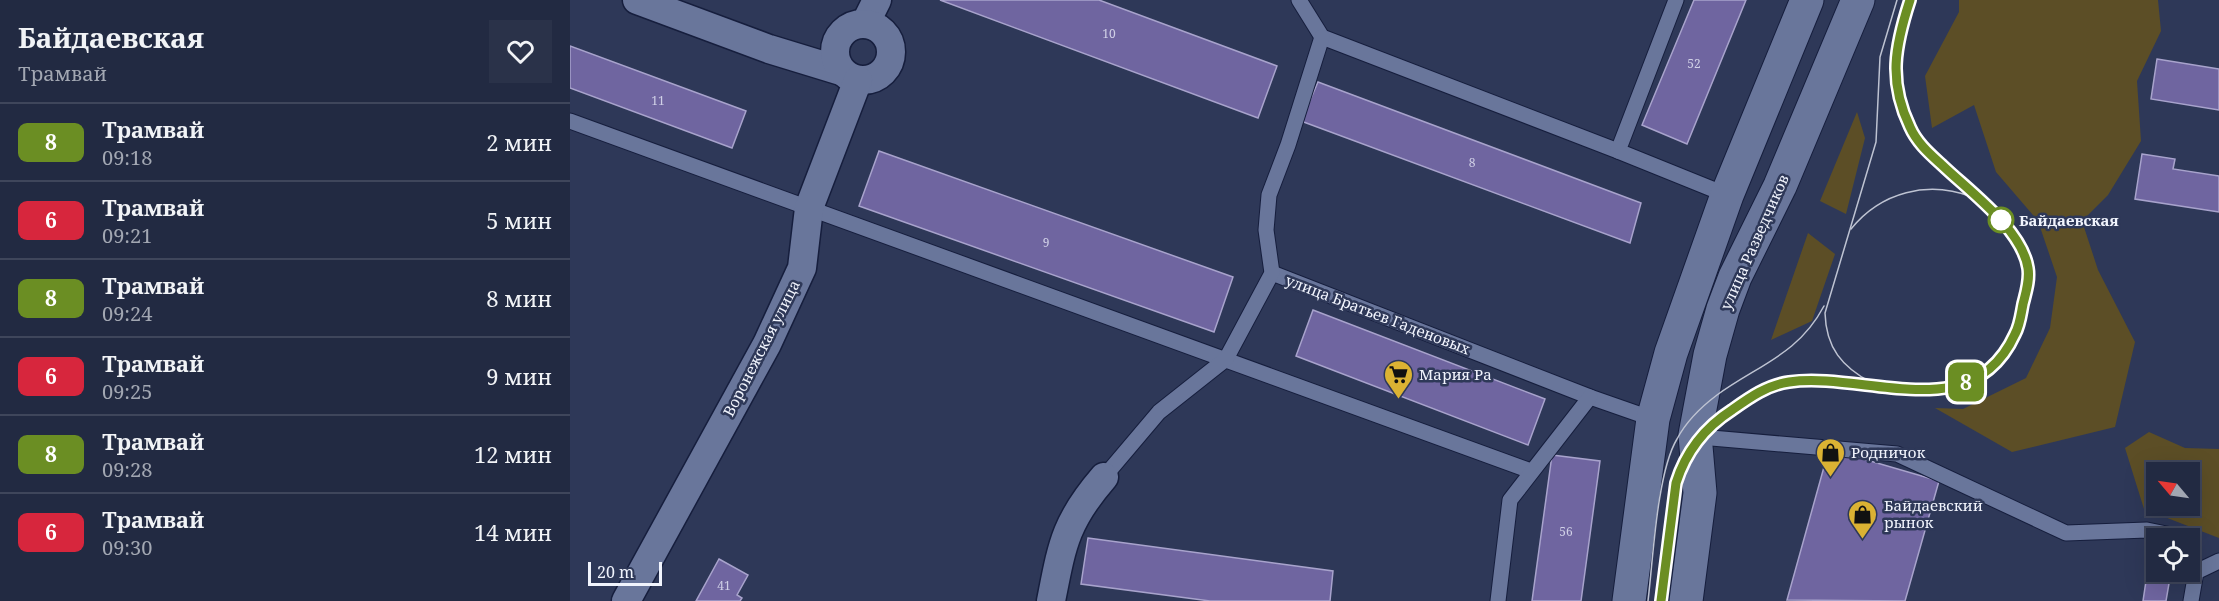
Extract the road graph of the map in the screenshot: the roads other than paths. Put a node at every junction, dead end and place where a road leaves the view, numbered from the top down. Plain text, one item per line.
1 (637, 0) edge
2 (1299, 0) edge
3 (1676, 0) edge
4 (1807, 0) edge
5 (1858, 0) edge
6 (871, 12) edge
7 (1322, 37) junction
8 (850, 75) junction
9 (570, 121) edge
10 (1618, 151) junction
11 (1727, 195) junction
12 (809, 208) junction
13 (1272, 273) junction
14 (1226, 359) junction
15 (1590, 397) junction
16 (1653, 419) junction
17 (1695, 435) junction
18 (1531, 471) junction
19 (1104, 477) joint
20 (2146, 530) edge
21 (2219, 561) edge
22 (2200, 571) edge
23 (2194, 582) edge
24 (626, 601) edge
25 (1051, 601) edge
26 (1498, 601) edge
27 (1629, 601) edge
28 (1686, 601) edge
29 (2191, 601) edge

1 - 8 street
2 - 7 lane
3 - 10 lane
4 - 11 main road
5 - 17 main road, улица Разведчиков
6 - 8 street, Воронежская улица
6 - 8 street, Воронежская улица
7 - 10 lane
7 - 13 lane
8 - 12 street, Воронежская улица
9 - 12 lane
10 - 11 lane
11 - 16 main road
12 - 14 lane
12 - 24 street, Воронежская улица
13 - 14 lane
13 - 15 lane, улица Братьев Гаденовых
14 - 18 lane
14 - 19 lane
15 - 16 lane, улица Братьев Гаденовых
15 - 18 lane
16 - 27 main road
17 - 20 lane
17 - 28 main road, улица Разведчиков
18 - 26 lane
19 - 25 street
21 - 22 lane
23 - 29 lane

